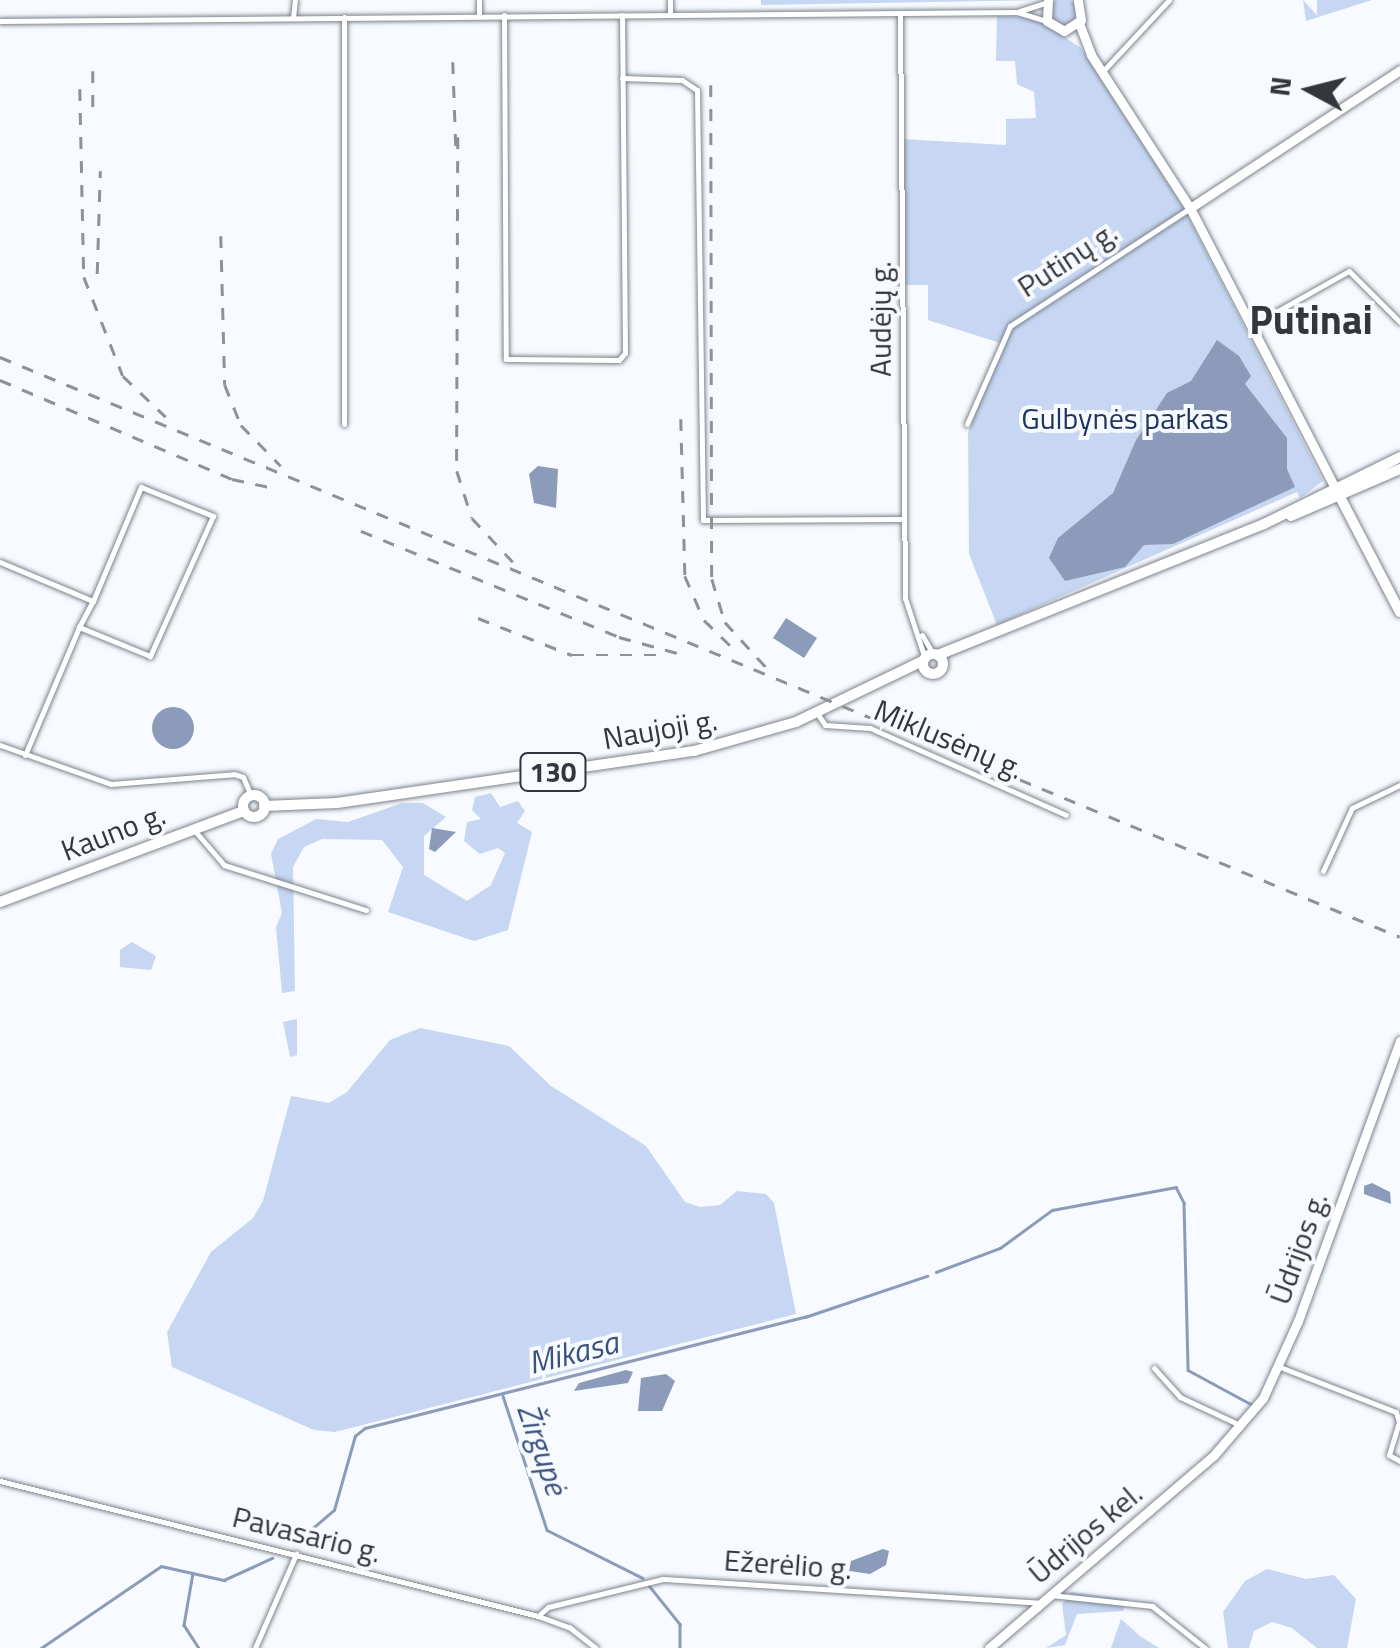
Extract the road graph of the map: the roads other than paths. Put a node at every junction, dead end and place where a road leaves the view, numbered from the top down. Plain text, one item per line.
1 (295, 0) edge
2 (479, 0) edge
3 (670, 0) edge
4 (1169, 0) edge
5 (1048, 1) edge
6 (1080, 2) edge
7 (900, 12) junction
8 (1017, 12) junction
9 (670, 14) junction
10 (622, 15) junction
11 (479, 16) junction
12 (504, 16) junction
13 (344, 17) junction
14 (293, 18) junction
15 (1080, 20) junction
16 (0, 21) edge
17 (1047, 22) junction
18 (1061, 31) junction
19 (1091, 55) junction
20 (1400, 70) edge
21 (1102, 72) junction
22 (622, 78) junction
23 (1190, 208) junction
24 (1400, 322) edge
25 (1251, 326) junction
26 (344, 424) dead end
27 (967, 424) dead end
28 (1400, 456) edge
29 (1400, 469) edge
30 (1338, 494) junction
31 (904, 519) junction
32 (0, 562) edge
33 (93, 600) junction
34 (1400, 612) edge
35 (79, 627) junction
36 (932, 661) junction
37 (817, 713) junction
38 (0, 745) edge
39 (25, 755) junction
40 (1400, 785) edge
41 (250, 796) junction
42 (264, 806) junction
43 (244, 810) junction
44 (1066, 815) dead end
45 (194, 828) junction
46 (1322, 871) dead end
47 (0, 902) edge
48 (366, 910) dead end
49 (1400, 1041) edge
50 (1154, 1368) dead end
51 (1280, 1368) junction
52 (1242, 1426) junction
53 (1214, 1455) joint
54 (1400, 1460) edge
55 (0, 1482) edge
56 (296, 1554) junction
57 (1051, 1595) junction
58 (1040, 1604) junction
59 (538, 1616) junction
60 (255, 1648) edge
61 (596, 1648) edge
62 (989, 1648) edge
63 (1205, 1648) edge

1 - 14 street
2 - 11 street
3 - 9 street
4 - 21 street
5 - 8 street
5 - 17 main road
6 - 15 main road
7 - 8 street
7 - 9 street
7 - 31 street, Audėjų g.
8 - 17 street
9 - 10 street
10 - 12 street
10 - 22 street
11 - 12 street
11 - 13 street
12 - 22 street
13 - 14 street
13 - 26 street
14 - 16 street
15 - 18 main road
15 - 19 main road
17 - 18 main road
18 - 19 main road
19 - 21 main road
20 - 23 main road
21 - 23 main road
22 - 31 street
23 - 25 main road
23 - 27 street, Putinų g.
24 - 25 street
25 - 30 main road
28 - 30 main road, Naujoji g.
29 - 30 main road, Naujoji g.
30 - 34 main road
30 - 36 main road, Naujoji g. / 130
31 - 36 street, Audėjų g.
32 - 33 street
33 - 35 street
33 - 35 street
35 - 39 street
36 - 37 main road, Naujoji g. / 130
37 - 42 main road, Naujoji g. / 130
37 - 44 street, Miklusėnų g.
38 - 39 street
39 - 41 street
40 - 46 street
41 - 42 main road
41 - 43 main road
42 - 43 main road, 130
43 - 45 main road, Kauno g. / 130
45 - 47 main road, Kauno g. / 130
45 - 48 street
49 - 51 main road, Ūdrijos g.
50 - 52 street
51 - 52 main road, Ūdrijos g.
51 - 54 street
52 - 53 main road, Ūdrijos g.
53 - 57 main road, Ūdrijos kel.
55 - 56 street, Pavasario g.
56 - 59 street, Pavasario g.
56 - 60 street
57 - 58 main road, Ūdrijos kel.
57 - 63 street
58 - 59 street, Ežerėlio g.
58 - 62 main road, Ūdrijos kel.
59 - 61 street, Pavasario g.

